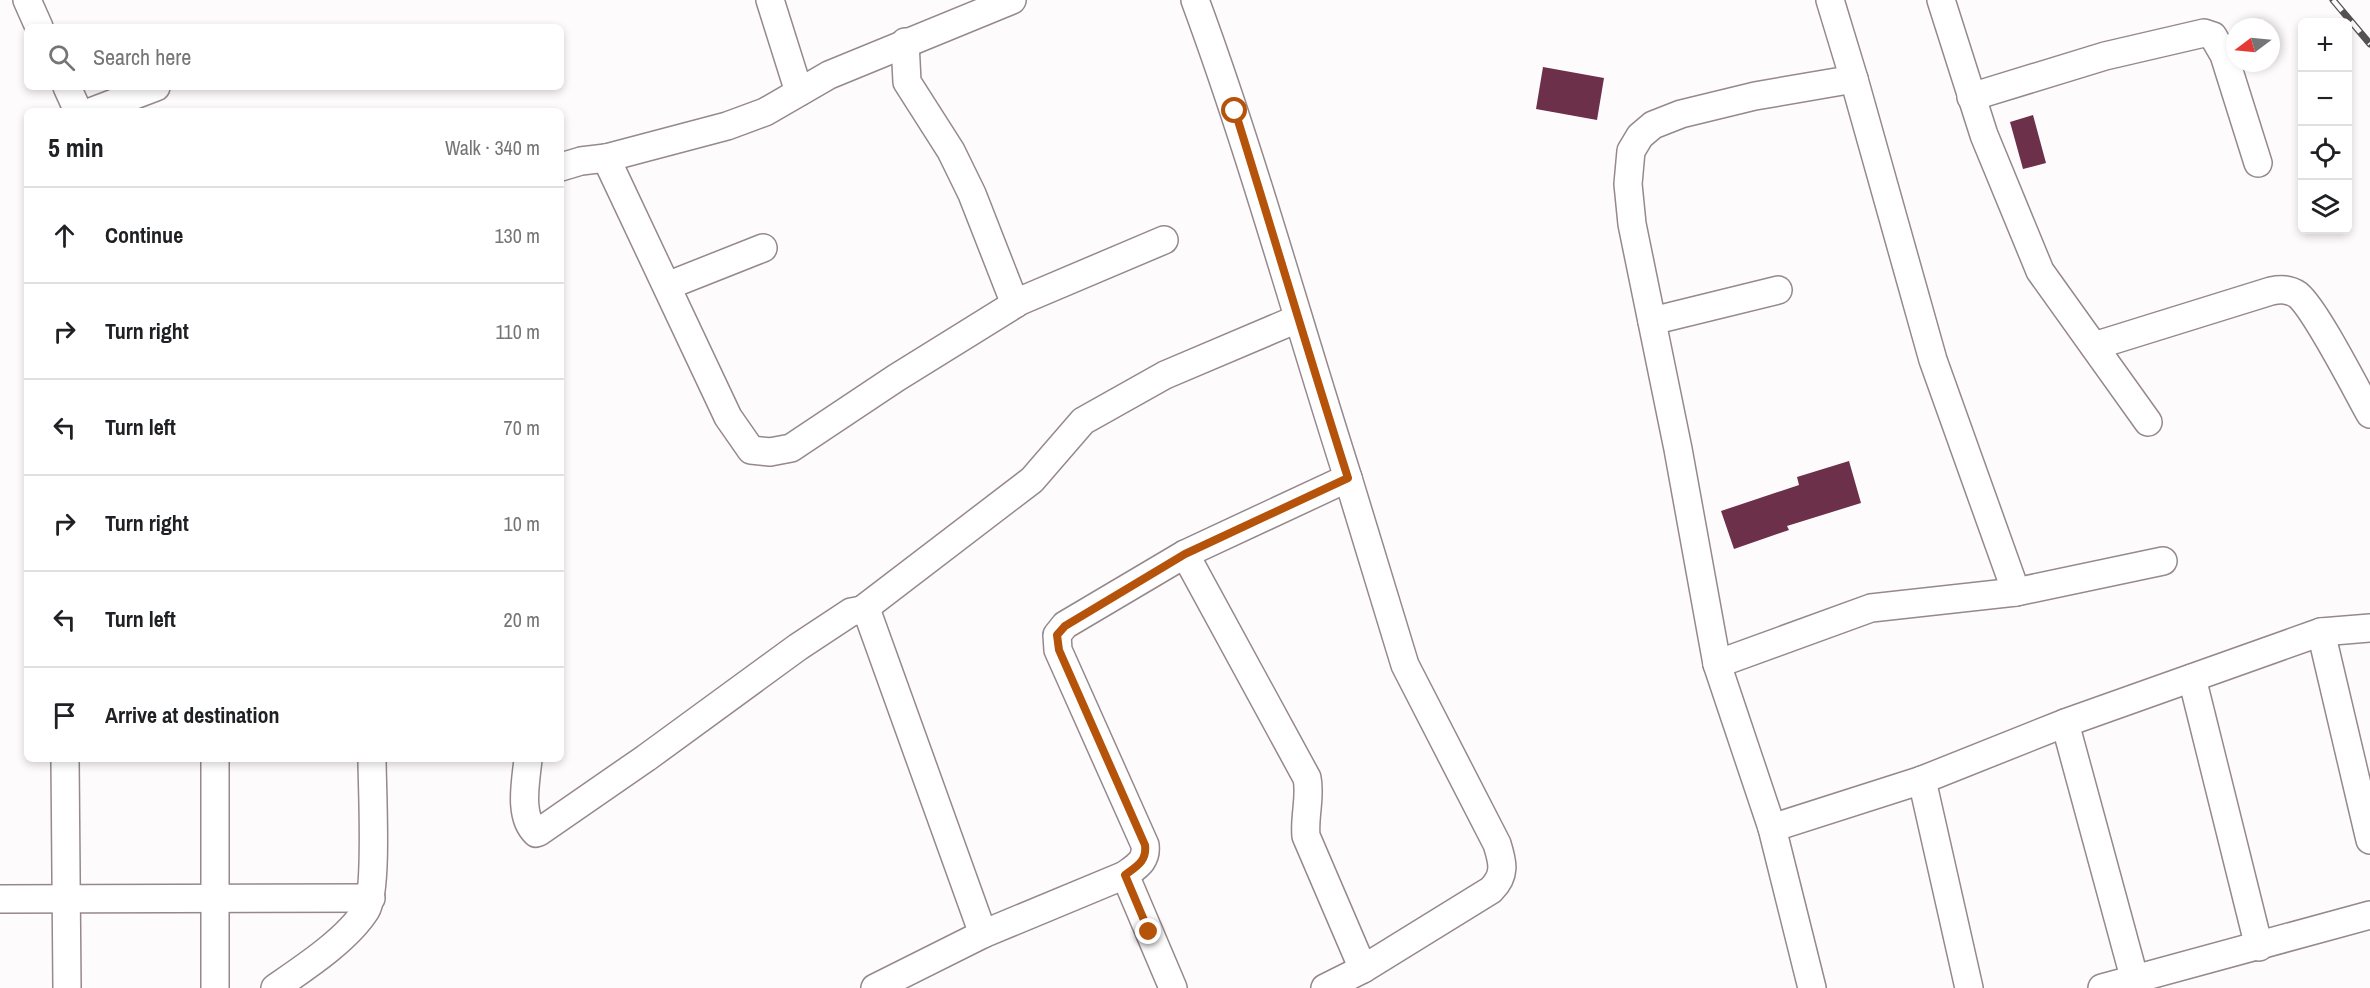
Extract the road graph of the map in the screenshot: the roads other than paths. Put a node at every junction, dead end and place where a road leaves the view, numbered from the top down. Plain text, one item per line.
1 (27, 0) edge
2 (770, 0) edge
3 (1012, 0) edge
4 (1195, 0) edge
5 (1830, 0) edge
6 (1941, 0) edge
7 (38, 24) edge
8 (905, 42) junction
9 (1854, 79) junction
10 (68, 90) edge
11 (148, 90) edge
12 (799, 92) junction
13 (1971, 97) junction
14 (76, 108) edge
15 (101, 108) edge
16 (606, 158) junction
17 (2258, 163) dead end
18 (564, 166) edge
19 (1164, 240) dead end
20 (764, 248) dead end
21 (667, 286) junction
22 (1778, 290) dead end
23 (1015, 304) junction
24 (1297, 319) junction
25 (1652, 321) junction
26 (2094, 346) junction
27 (2370, 414) edge
28 (2148, 422) dead end
29 (1348, 478) junction
30 (1185, 554) junction
31 (2163, 561) dead end
32 (2016, 592) junction
33 (862, 610) junction
34 (2370, 628) edge
35 (2321, 632) junction
36 (1718, 664) junction
37 (2192, 678) junction
38 (2065, 723) junction
39 (65, 762) edge
40 (215, 762) edge
41 (372, 762) edge
42 (528, 762) edge
43 (1922, 780) junction
44 (1772, 828) junction
45 (2370, 840) edge
46 (1125, 875) junction
47 (65, 898) junction
48 (214, 898) junction
49 (371, 898) junction
50 (0, 899) edge
51 (2370, 915) edge
52 (983, 934) junction
53 (2259, 947) junction
54 (1363, 969) junction
55 (2136, 983) edge
56 (67, 988) edge
57 (215, 988) edge
58 (275, 988) edge
59 (875, 988) edge
60 (1173, 988) edge
61 (1325, 988) edge
62 (1812, 988) edge
63 (1969, 988) edge
64 (2102, 988) edge

1 - 7 street
2 - 12 street
3 - 8 street
4 - 24 street
5 - 9 street
6 - 13 street
8 - 12 street
8 - 23 street
9 - 25 street
9 - 32 street
10 - 14 street
11 - 15 street
12 - 16 street
13 - 17 street
13 - 26 street
16 - 18 street
16 - 21 street
19 - 23 street
20 - 21 street
21 - 23 street
22 - 25 street
24 - 29 street
24 - 33 street
25 - 36 street
26 - 27 street
26 - 28 street
29 - 30 street
29 - 54 street
30 - 46 street
30 - 54 street
31 - 32 street
32 - 36 street
33 - 42 street
33 - 52 street
34 - 35 street
35 - 37 street
35 - 45 street
36 - 44 street
37 - 38 street
37 - 53 street
38 - 43 street
38 - 55 street
39 - 47 street
40 - 48 street
41 - 49 street
43 - 44 street
43 - 63 street
44 - 62 street
46 - 52 street
46 - 60 street
47 - 48 street
47 - 50 street
47 - 56 street
48 - 49 street
48 - 57 street
49 - 58 street
51 - 53 street
52 - 59 street
53 - 55 street
54 - 61 street
55 - 64 street

